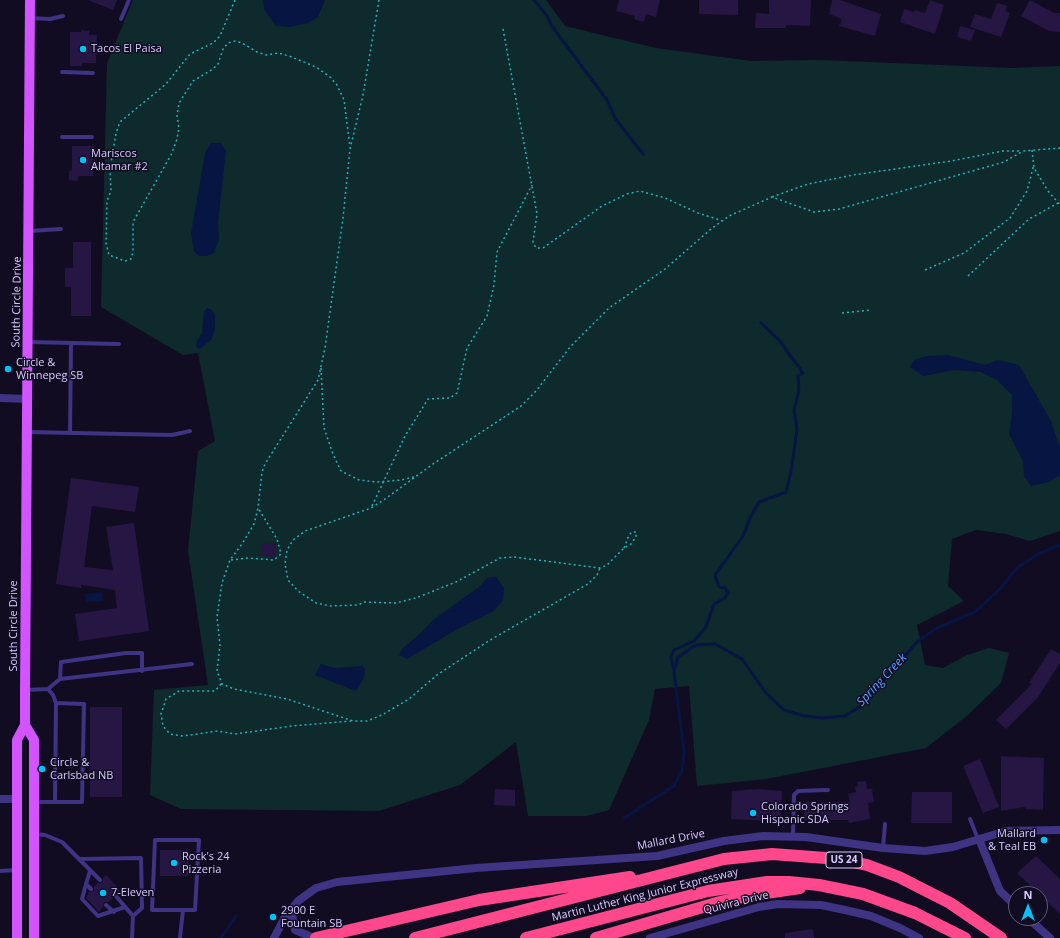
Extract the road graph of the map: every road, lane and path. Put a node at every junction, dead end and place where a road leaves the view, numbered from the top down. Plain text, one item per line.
1 (30, 0) edge
2 (129, 0) edge
3 (235, 0) edge
4 (379, 0) edge
5 (63, 16) dead end
6 (30, 18) junction
7 (121, 19) dead end
8 (503, 29) dead end
9 (62, 72) dead end
10 (93, 73) dead end
11 (62, 137) dead end
12 (92, 137) dead end
13 (1060, 148) edge
14 (350, 149) junction
15 (1032, 150) junction
16 (1023, 151) junction
17 (1034, 164) junction
18 (532, 185) junction
19 (772, 197) junction
20 (1059, 202) edge
21 (1060, 205) edge
22 (723, 220) junction
23 (61, 229) dead end
24 (29, 231) junction
25 (925, 270) dead end
26 (968, 276) dead end
27 (871, 310) dead end
28 (842, 313) dead end
29 (28, 342) junction
30 (71, 343) junction
31 (119, 344) dead end
32 (321, 366) junction
33 (0, 398) edge
34 (28, 399) junction
35 (190, 431) dead end
36 (27, 432) junction
37 (70, 433) junction
38 (416, 476) junction
39 (382, 482) junction
40 (258, 508) junction
41 (371, 508) junction
42 (624, 548) junction
43 (281, 554) junction
44 (286, 555) junction
45 (230, 560) junction
46 (600, 568) junction
47 (192, 664) dead end
48 (142, 671) junction
49 (60, 679) junction
50 (222, 684) junction
51 (48, 689) junction
52 (25, 690) junction
53 (56, 704) junction
54 (353, 721) junction
55 (25, 725) junction
56 (828, 790) dead end
57 (0, 799) edge
58 (17, 799) junction
59 (34, 802) junction
60 (55, 802) junction
61 (970, 819) dead end
62 (885, 824) dead end
63 (1060, 830) edge
64 (33, 833) junction
65 (792, 836) junction
66 (978, 839) junction
67 (883, 848) junction
68 (79, 859) junction
69 (16, 870) junction
70 (0, 871) edge
71 (90, 871) junction
72 (669, 873) junction
73 (100, 880) dead end
74 (86, 884) junction
75 (819, 885) junction
76 (91, 890) dead end
77 (115, 895) dead end
78 (1008, 898) edge
79 (106, 904) dead end
80 (125, 907) junction
81 (290, 909) junction
82 (183, 910) junction
83 (114, 912) junction
84 (133, 916) junction
85 (1037, 926) edge
86 (17, 938) edge
87 (34, 938) edge
88 (132, 938) edge
89 (180, 938) edge
90 (274, 938) edge
91 (315, 938) edge
92 (415, 938) edge
93 (526, 938) edge
94 (596, 938) edge
95 (650, 938) edge
96 (919, 938) edge
97 (965, 938) edge
98 (1001, 938) edge
99 (1050, 938) edge

1 - 6 main road, South Circle Drive
2 - 7 lane
3 - 14 path
4 - 14 path
5 - 6 lane
6 - 24 main road, South Circle Drive
8 - 18 path
9 - 10 lane
11 - 12 lane
13 - 15 path
14 - 32 path
15 - 16 path
15 - 17 path
16 - 19 path
16 - 19 path
17 - 20 path
17 - 25 path
18 - 22 path
18 - 39 path
19 - 22 path
20 - 21 path
20 - 26 path
22 - 38 path
23 - 24 lane
24 - 29 main road, South Circle Drive
27 - 28 path
29 - 30 lane
29 - 34 main road, South Circle Drive
30 - 31 lane
30 - 37 lane
32 - 39 path
32 - 40 path
33 - 34 street
34 - 36 main road, South Circle Drive
35 - 37 lane
36 - 37 lane
36 - 52 main road, South Circle Drive
38 - 39 path
38 - 41 path
39 - 41 path
40 - 43 path
40 - 45 path
41 - 44 path
42 - 42 path
42 - 46 path
43 - 44 path
43 - 45 path
44 - 46 path
45 - 50 path
46 - 54 path
47 - 48 lane
48 - 49 lane
48 - 49 lane
49 - 51 lane
50 - 54 path
50 - 54 path
51 - 52 lane
51 - 53 lane
52 - 55 main road, South Circle Drive
53 - 60 lane
53 - 60 lane
55 - 58 main road, South Circle Drive
55 - 59 main road, South Circle Drive
56 - 65 lane
57 - 58 street
58 - 69 main road, South Circle Drive
59 - 60 lane
59 - 64 main road, South Circle Drive
61 - 66 lane
62 - 67 lane
63 - 66 street, Mallard Drive
64 - 68 lane
64 - 87 main road, South Circle Drive
65 - 67 street, Mallard Drive
65 - 81 street, Mallard Drive
66 - 67 street, Mallard Drive
66 - 78 street
68 - 71 lane
68 - 84 lane
69 - 70 lane
69 - 86 main road, South Circle Drive
71 - 73 lane
71 - 74 lane
72 - 91 highway
72 - 92 highway, Martin Luther King Junior Expressway / US 24
72 - 98 highway, US 24
74 - 76 lane
74 - 83 lane
75 - 93 highway, Martin Luther King Junior Expressway
75 - 94 highway
75 - 97 highway, Martin Luther King Junior Expressway
77 - 80 lane
79 - 83 lane
80 - 83 lane
80 - 84 lane
81 - 90 street, Mallard Drive
81 - 91 street
82 - 82 lane
82 - 89 lane
84 - 88 lane
85 - 99 street
95 - 96 street, Quivira Drive

